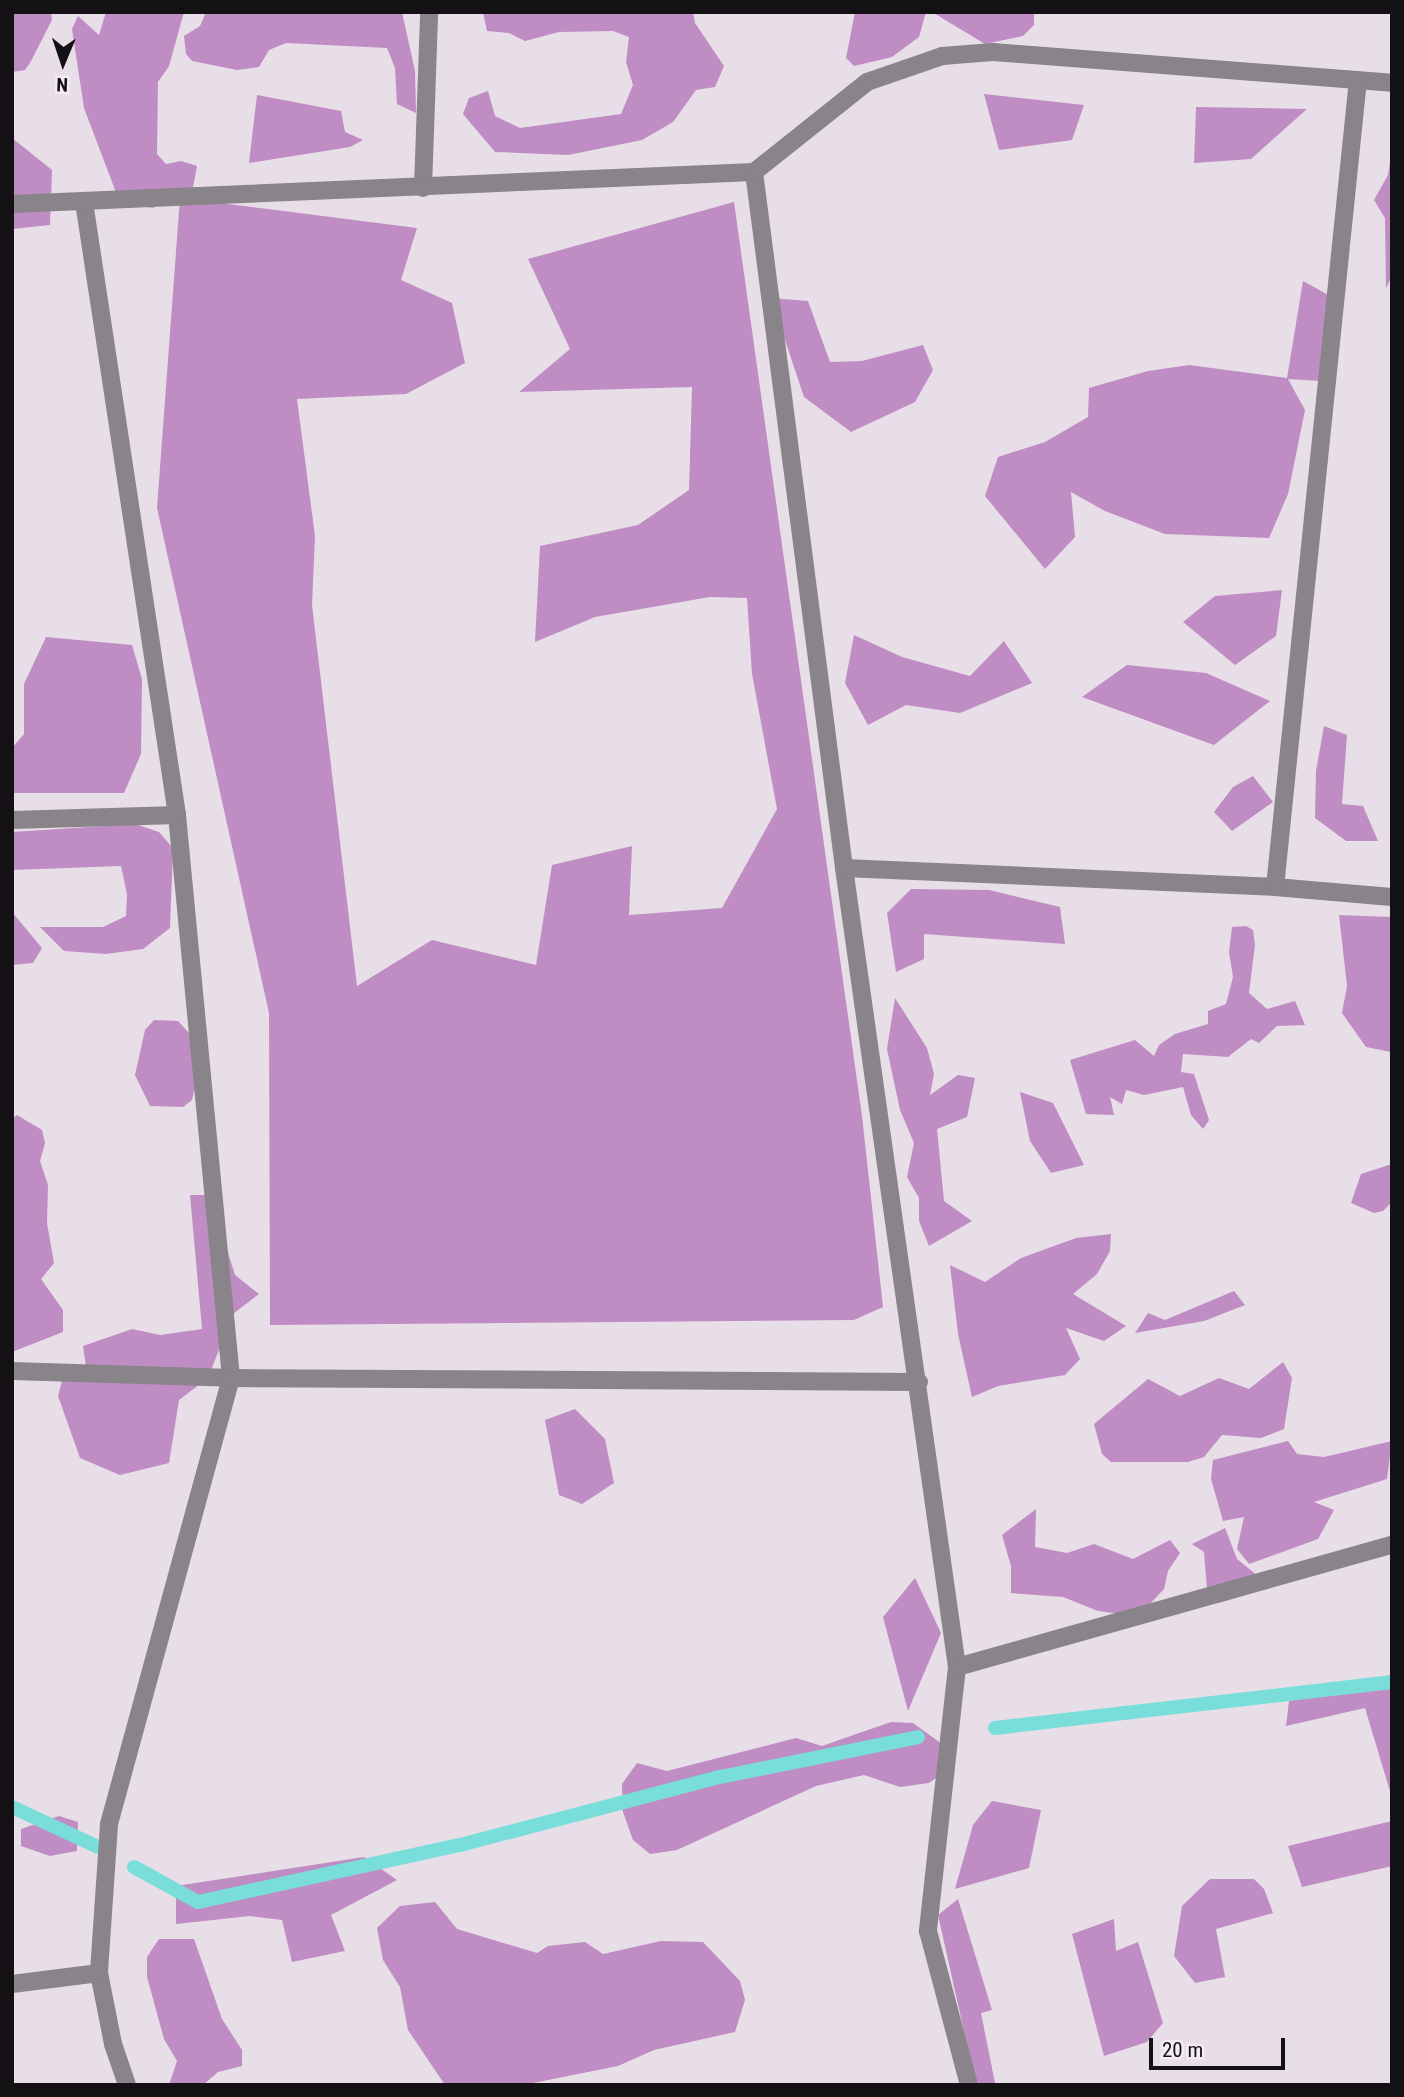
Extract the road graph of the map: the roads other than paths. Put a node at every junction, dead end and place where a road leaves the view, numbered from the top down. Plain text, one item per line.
1 (429, 12) edge
2 (1358, 80) junction
3 (1392, 83) edge
4 (754, 172) junction
5 (423, 188) junction
6 (84, 202) junction
7 (12, 204) edge
8 (177, 815) junction
9 (12, 820) edge
10 (844, 868) junction
11 (1275, 887) junction
12 (1392, 897) edge
13 (12, 1371) edge
14 (231, 1378) junction
15 (919, 1382) junction
16 (1392, 1545) edge
17 (957, 1667) junction
18 (99, 1973) junction
19 (12, 1984) edge
20 (127, 2085) edge
21 (969, 2085) edge

1 - 5 street
2 - 3 street
2 - 4 street
2 - 11 street
4 - 5 street
4 - 10 street
5 - 6 street
6 - 7 street
6 - 8 street
8 - 9 street
8 - 14 street
10 - 11 street
10 - 15 street
11 - 12 street
13 - 14 street
14 - 15 street
14 - 18 street
15 - 17 street
16 - 17 street
17 - 21 street
18 - 19 street
18 - 20 street

